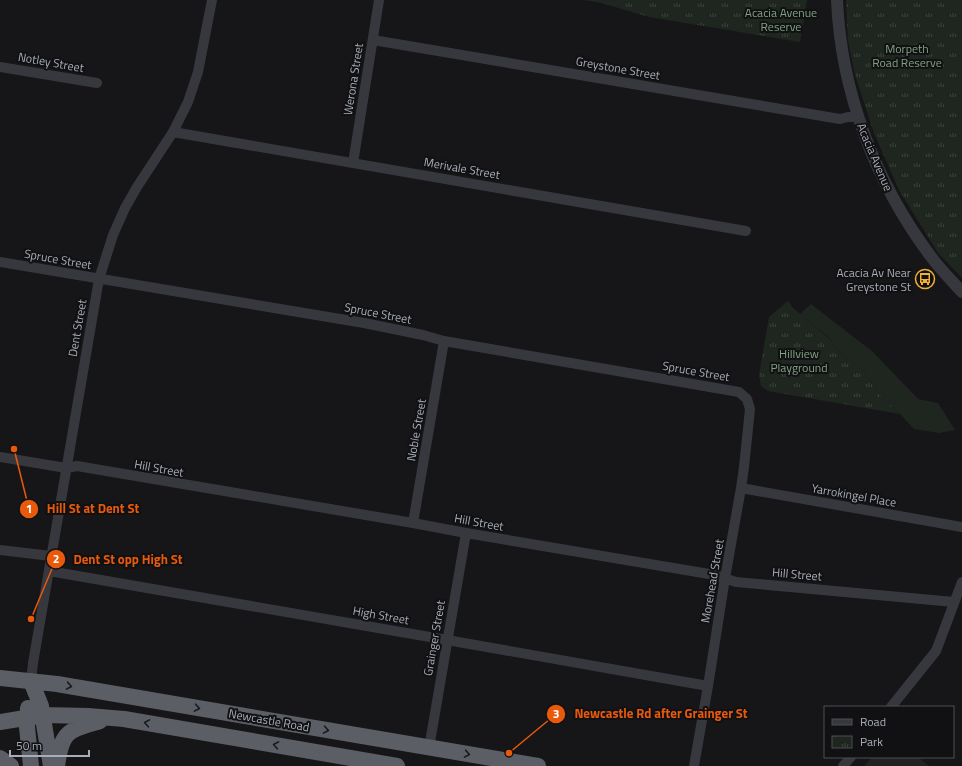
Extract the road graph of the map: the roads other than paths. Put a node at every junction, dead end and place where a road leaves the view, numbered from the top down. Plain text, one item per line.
1 (212, 0) edge
2 (379, 0) edge
3 (838, 0) edge
4 (373, 40) junction
5 (0, 67) edge
6 (97, 83) dead end
7 (858, 117) junction
8 (173, 132) junction
9 (353, 163) junction
10 (746, 231) dead end
11 (0, 262) edge
12 (99, 279) junction
13 (962, 292) edge
14 (444, 341) junction
15 (747, 399) joint
16 (0, 457) edge
17 (66, 468) junction
18 (742, 488) junction
19 (413, 523) junction
20 (962, 527) edge
21 (466, 533) junction
22 (0, 550) edge
23 (51, 556) junction
24 (48, 571) junction
25 (725, 578) junction
26 (962, 582) edge
27 (954, 602) junction
28 (447, 640) junction
29 (0, 678) edge
30 (31, 681) junction
31 (708, 686) junction
32 (892, 706) edge
33 (35, 716) junction
34 (109, 718) junction
35 (0, 722) edge
36 (429, 748) junction
37 (0, 758) edge
38 (850, 758) edge
39 (11, 766) edge
40 (31, 766) edge
41 (51, 766) edge
42 (57, 766) edge
43 (397, 766) edge
44 (538, 766) edge
45 (694, 766) edge
46 (843, 766) edge

1 - 8 street, Dent Street
2 - 4 street, Werona Street
3 - 7 street, Acacia Avenue
4 - 7 street, Greystone Street
4 - 9 street, Werona Street
5 - 6 street, Notley Street
7 - 13 street, Acacia Avenue
8 - 9 street, Merivale Street
8 - 12 street, Dent Street
9 - 10 street, Merivale Street
11 - 12 street, Spruce Street
12 - 14 street, Spruce Street
12 - 17 street, Dent Street
14 - 15 street, Spruce Street
14 - 19 street, Noble Street
15 - 18 street, Morehead Street
16 - 17 street, Hill Street
17 - 19 street, Hill Street
17 - 23 street, Dent Street
18 - 20 street, Yarrokingel Place
18 - 25 street, Morehead Street
19 - 21 street, Hill Street
21 - 25 street, Hill Street
21 - 28 street, Grainger Street
22 - 23 street
23 - 24 street, Dent Street
24 - 28 street, High Street
24 - 30 street, Dent Street
25 - 27 street, Hill Street
25 - 31 street, Morehead Street
26 - 27 street
27 - 32 street
28 - 31 street, High Street
28 - 36 street, Grainger Street
29 - 30 highway, Newcastle Road
30 - 33 highway
30 -> 36 highway, Newcastle Road
31 - 45 street, Morehead Street
33 - 34 highway, Newcastle Road
33 - 35 highway, Newcastle Road
33 - 40 highway
33 - 41 highway
34 - 42 highway
43 -> 34 highway, Newcastle Road
36 -> 44 highway, Newcastle Road
37 - 39 highway
38 - 46 street

